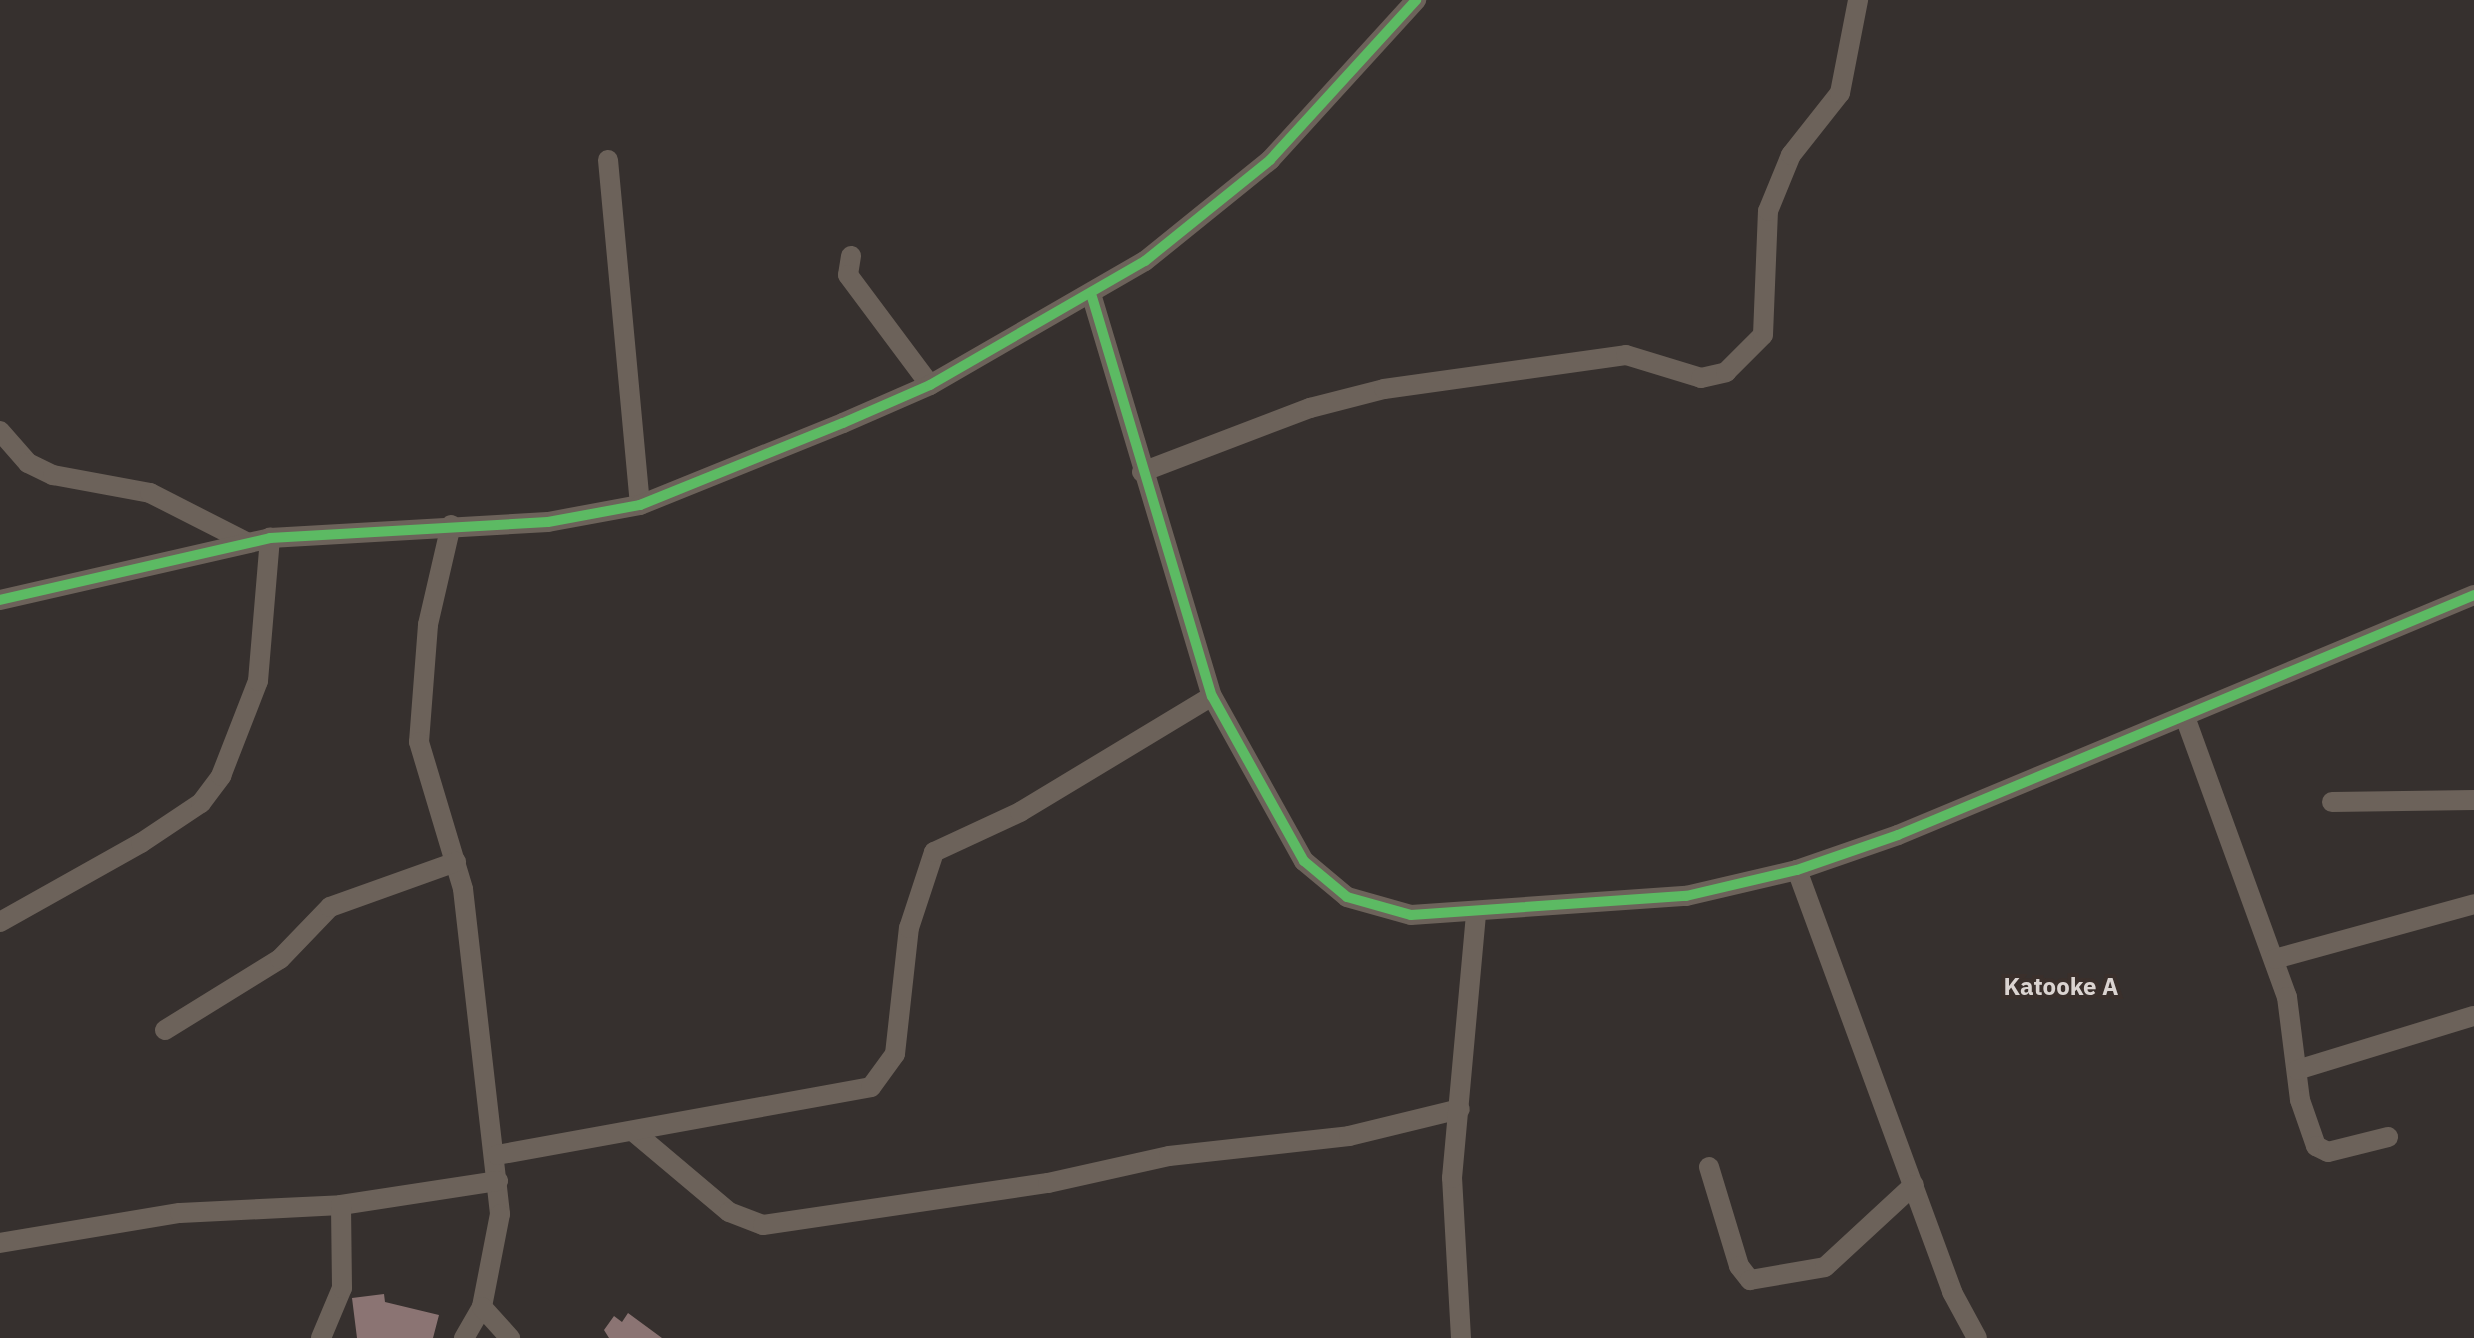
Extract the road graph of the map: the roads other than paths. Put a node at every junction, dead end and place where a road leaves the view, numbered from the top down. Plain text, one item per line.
1 (1416, 0) edge
2 (1858, 0) edge
3 (608, 160) dead end
4 (851, 256) dead end
5 (1092, 297) junction
6 (930, 385) junction
7 (0, 431) edge
8 (1142, 472) junction
9 (640, 505) junction
10 (451, 525) junction
11 (270, 538) junction
12 (248, 543) junction
13 (2474, 595) edge
14 (0, 600) edge
15 (1212, 696) junction
16 (2185, 717) junction
17 (2474, 800) edge
18 (2332, 802) dead end
19 (456, 862) junction
20 (1797, 870) junction
21 (2474, 904) edge
22 (1476, 912) junction
23 (0, 922) edge
24 (2275, 959) junction
25 (2474, 1016) edge
26 (165, 1030) dead end
27 (2297, 1070) junction
28 (1460, 1109) junction
29 (634, 1132) junction
30 (2388, 1137) dead end
31 (497, 1155) junction
32 (1709, 1167) dead end
33 (498, 1181) junction
34 (1914, 1185) junction
35 (341, 1205) junction
36 (0, 1243) edge
37 (482, 1307) junction
38 (321, 1338) edge
39 (464, 1338) edge
40 (510, 1338) edge
41 (1461, 1338) edge
42 (1977, 1338) edge

1 - 5 street
2 - 8 street
3 - 9 street
4 - 6 street
5 - 6 street
5 - 8 street
6 - 9 street
7 - 12 street
8 - 15 street
9 - 10 street
10 - 11 street
10 - 19 street
11 - 12 street
11 - 23 street
12 - 14 street
13 - 16 street
15 - 22 street
15 - 29 street
16 - 20 street
16 - 24 street
17 - 18 street
19 - 26 street
19 - 31 street
20 - 22 street
20 - 34 street
21 - 24 street
22 - 28 street
24 - 27 street
25 - 27 street
27 - 30 street
28 - 29 street
28 - 41 street
29 - 31 street
31 - 33 street
32 - 34 street
33 - 35 street
33 - 37 street
34 - 42 street
35 - 36 street
35 - 38 street
37 - 39 street
37 - 40 street

